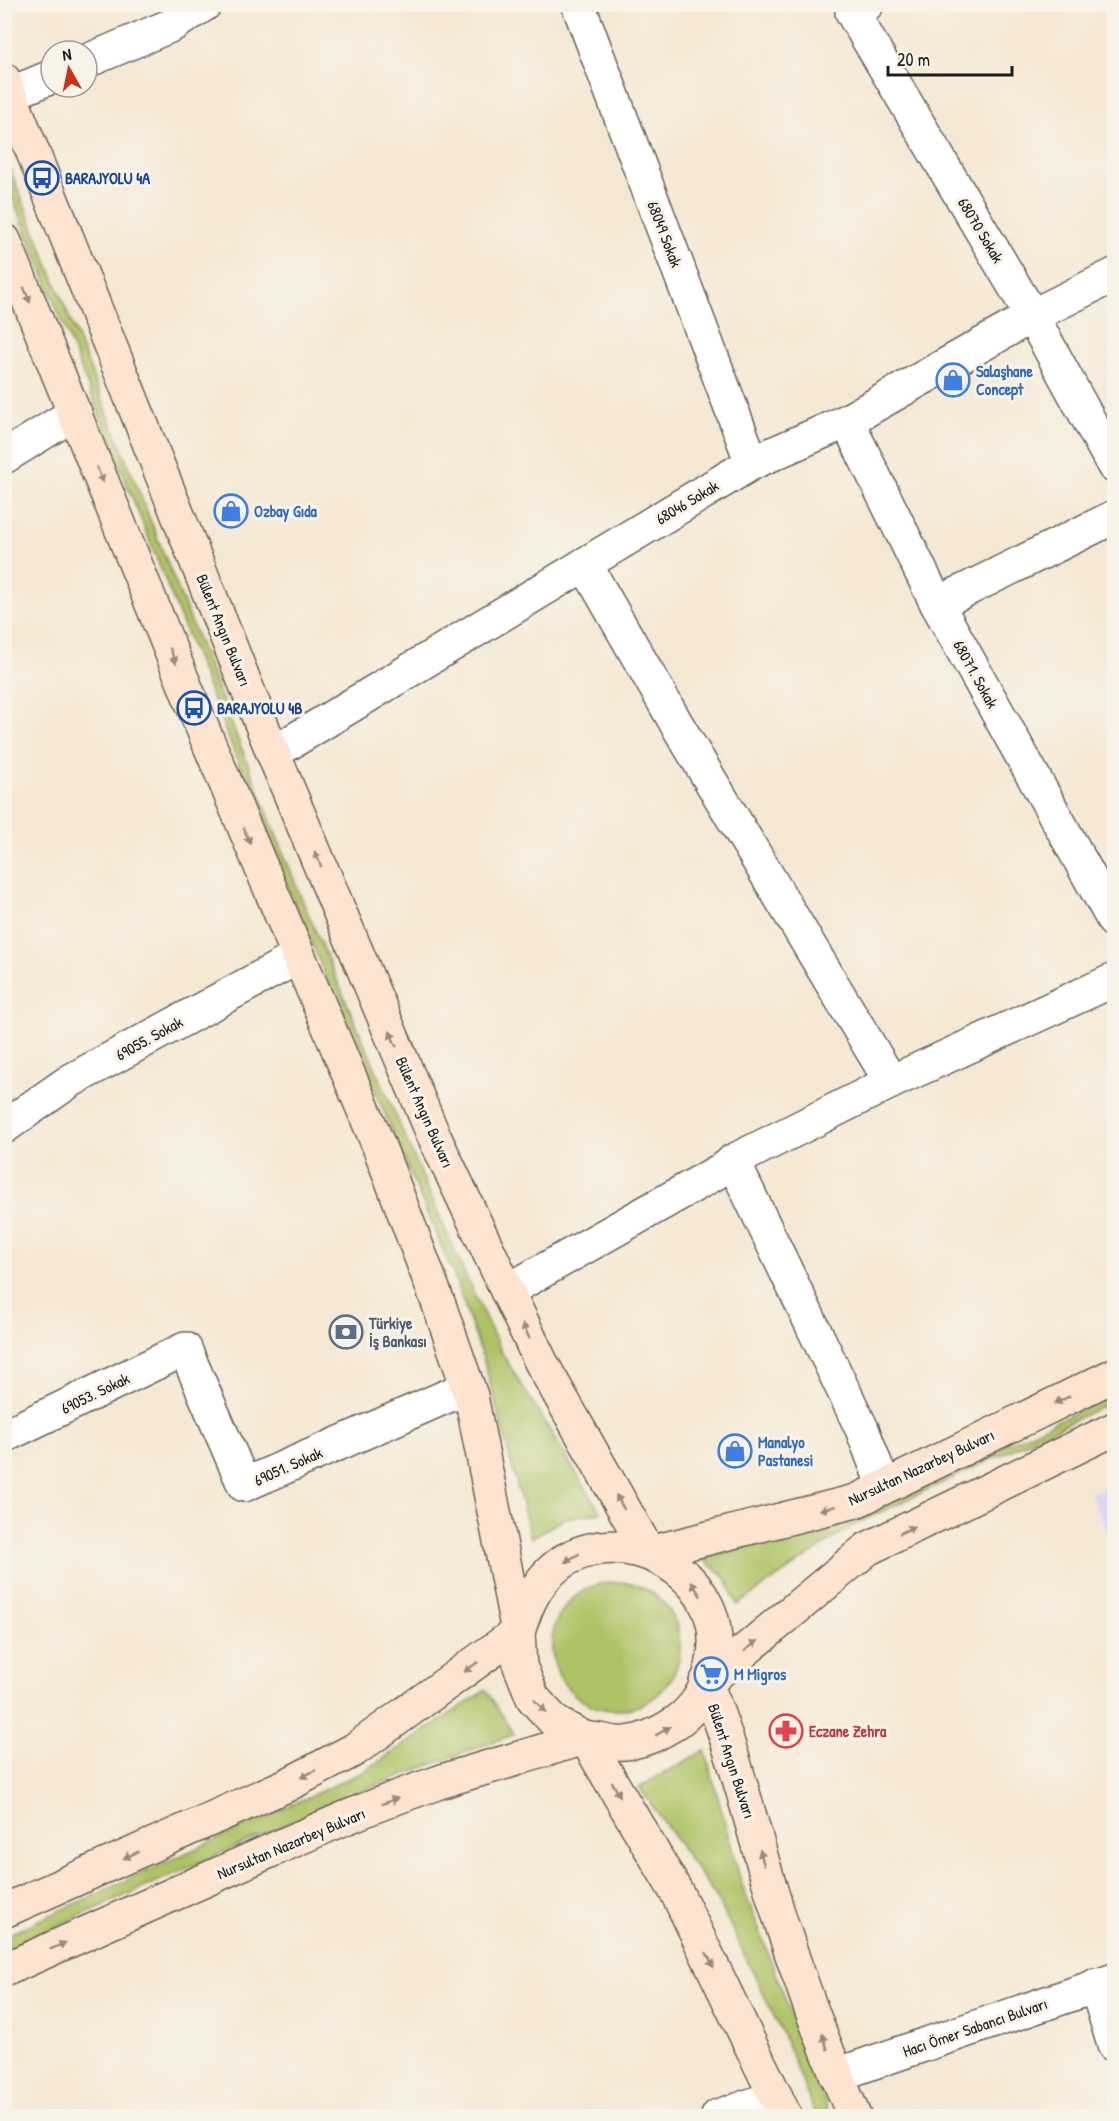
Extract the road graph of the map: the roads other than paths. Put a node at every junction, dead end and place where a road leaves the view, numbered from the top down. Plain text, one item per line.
1 (205, 4) edge
2 (578, 4) edge
3 (867, 4) edge
4 (99, 57) edge
5 (39, 80) edge
6 (7, 87) edge
7 (4, 240) edge
8 (1114, 275) edge
9 (1032, 316) junction
10 (75, 413) junction
11 (847, 421) junction
12 (4, 458) edge
13 (752, 463) junction
14 (1114, 466) edge
15 (1114, 517) edge
16 (585, 564) junction
17 (937, 604) junction
18 (273, 753) junction
19 (1114, 921) edge
20 (298, 957) junction
21 (1114, 980) edge
22 (891, 1082) junction
23 (4, 1127) edge
24 (733, 1161) junction
25 (507, 1291) junction
26 (186, 1349) joint
27 (1114, 1375) edge
28 (468, 1387) junction
29 (1114, 1429) edge
30 (4, 1436) edge
31 (884, 1487) junction
32 (648, 1553) junction
33 (518, 1632) junction
34 (706, 1683) junction
35 (586, 1738) junction
36 (4, 1911) edge
37 (4, 1970) edge
38 (1105, 1982) edge
39 (1114, 2045) edge
40 (836, 2075) junction
41 (781, 2107) edge
42 (717, 2116) edge
43 (854, 2116) edge

1 - 4 street
2 - 13 street, 68049 Sokak
3 - 9 street, 68070 Sokak
5 - 6 street
6 - 18 main road, Bülent Angın Bulvarı
7 -> 10 main road
8 - 9 street, 68046 Sokak
9 - 11 street, 68046 Sokak
9 - 14 street, 68070 Sokak
10 - 12 street
10 -> 20 main road
11 - 13 street, 68046 Sokak
11 - 17 street, 68071. Sokak
13 - 16 street, 68046 Sokak
15 - 17 street
16 - 18 street, 68046 Sokak
16 - 22 street
17 - 19 street, 68071. Sokak
25 -> 18 main road, Bülent Angın Bulvarı
20 - 23 street, 69055. Sokak
20 - 28 main road
21 - 22 street
22 - 24 street
24 - 25 street
24 - 31 street
32 -> 25 main road, Bülent Angın Bulvarı
26 - 28 street, 69051. Sokak
26 - 30 street, 69053. Sokak
27 -> 31 main road, Nursultan Nazarbey Bulvarı
28 - 33 main road
34 -> 29 main road
31 -> 32 main road, Nursultan Nazarbey Bulvarı
32 -> 33 main road
34 -> 32 main road, Bülent Angın Bulvarı
33 -> 35 main road
33 -> 36 main road
35 -> 34 main road
40 -> 34 main road, Bülent Angın Bulvarı
37 -> 35 main road, Nursultan Nazarbey Bulvarı
35 -> 41 main road
38 - 39 street
38 - 40 street, Hacı Ömer Sabancı Bulvarı
40 - 43 main road, Bülent Angın Bulvarı
41 - 42 street

